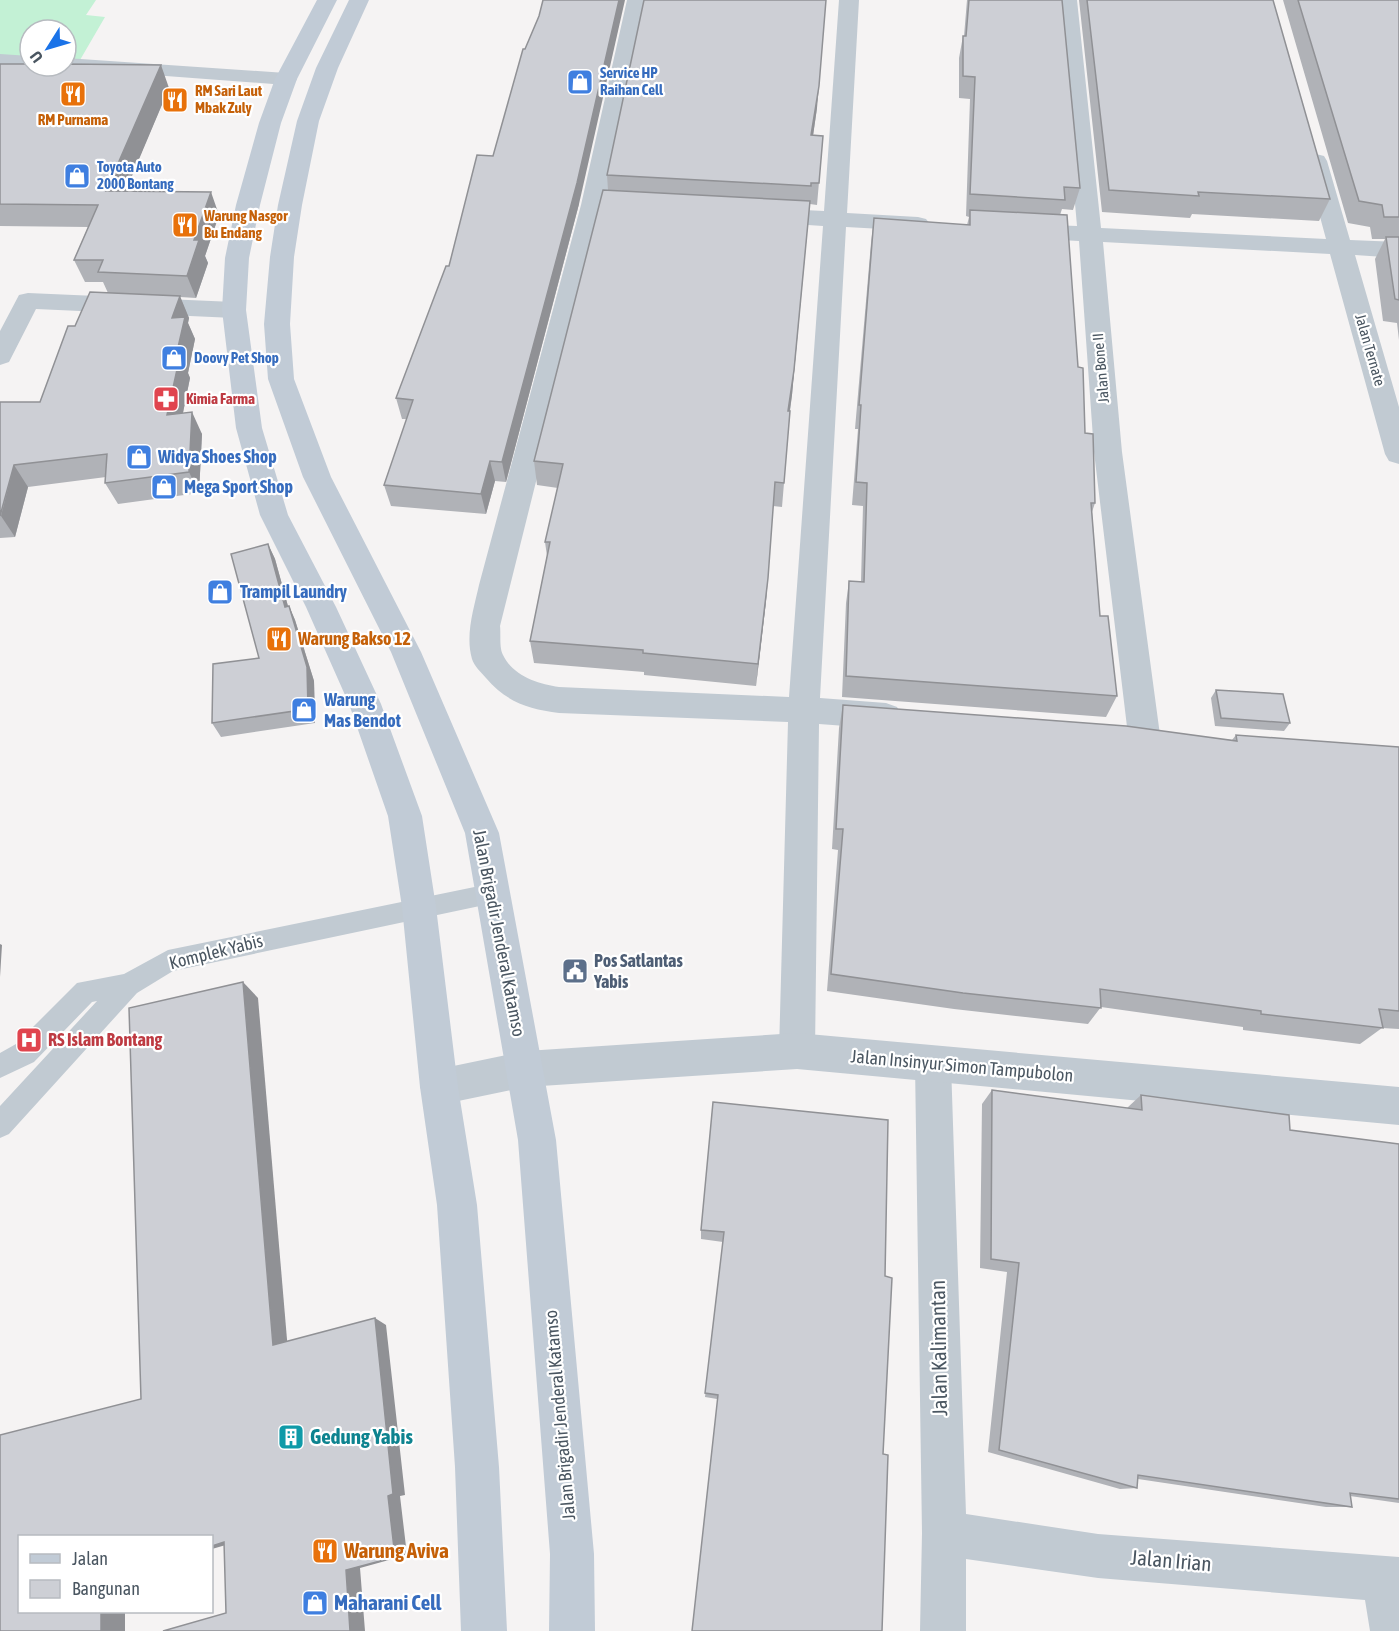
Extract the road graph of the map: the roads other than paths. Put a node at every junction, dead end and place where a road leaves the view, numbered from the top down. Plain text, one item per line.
1 (327, 0) edge
2 (359, 0) edge
3 (637, 0) edge
4 (849, 0) edge
5 (1067, 0) edge
6 (0, 60) edge
7 (18, 61) edge
8 (78, 65) edge
9 (286, 79) junction
10 (1312, 145) edge
11 (259, 162) junction
12 (300, 165) junction
13 (248, 205) junction
14 (290, 205) junction
15 (744, 214) edge
16 (836, 220) junction
17 (940, 226) edge
18 (998, 229) edge
19 (1090, 234) junction
20 (1340, 246) junction
21 (1399, 250) edge
22 (0, 301) edge
23 (28, 302) junction
24 (234, 310) junction
25 (0, 356) edge
26 (1399, 454) edge
27 (804, 710) junction
28 (909, 718) edge
29 (1109, 732) edge
30 (494, 893) junction
31 (418, 907) junction
32 (128, 985) junction
33 (797, 1051) junction
34 (933, 1064) junction
35 (0, 1066) edge
36 (526, 1069) junction
37 (439, 1087) junction
38 (1399, 1107) edge
39 (0, 1125) edge
40 (944, 1533) junction
41 (1392, 1579) edge
42 (484, 1631) edge
43 (572, 1631) edge
44 (943, 1631) edge
45 (1393, 1631) edge

1 - 9 main road
2 - 12 main road, Jalan Brigadir Jenderal Katamso
3 - 27 street
4 - 16 street
5 - 19 street, Jalan Bone II
6 - 7 street
8 - 9 street
9 - 11 main road
10 - 20 street, Jalan Ternate
11 - 12 main road
11 - 13 main road
12 - 14 main road, Jalan Brigadir Jenderal Katamso
13 - 14 main road
13 - 24 main road
14 - 30 main road, Jalan Brigadir Jenderal Katamso
15 - 16 street
16 - 17 street
16 - 27 street
18 - 19 street
19 - 20 street
19 - 29 street, Jalan Bone II
20 - 21 street
20 - 26 street, Jalan Ternate
22 - 23 street
23 - 24 street
23 - 25 street
24 - 31 main road
27 - 28 street
27 - 33 street
30 - 31 lane, Komplek Yabis
30 - 36 main road, Jalan Brigadir Jenderal Katamso
31 - 32 lane, Komplek Yabis
31 - 37 main road
32 - 35 lane
32 - 39 lane, Komplek Yabis
33 - 34 street, Jalan Insinyur Simon Tampubolon
33 - 36 street, Jalan Insinyur Simon Tampubolon
34 - 38 street, Jalan Insinyur Simon Tampubolon
34 - 40 street, Jalan Kalimantan
36 - 37 street, Jalan Insinyur Simon Tampubolon
36 - 43 main road, Jalan Brigadir Jenderal Katamso
37 - 42 main road
40 - 41 street, Jalan Irian
40 - 44 street, Jalan Kalimantan
41 - 45 street

